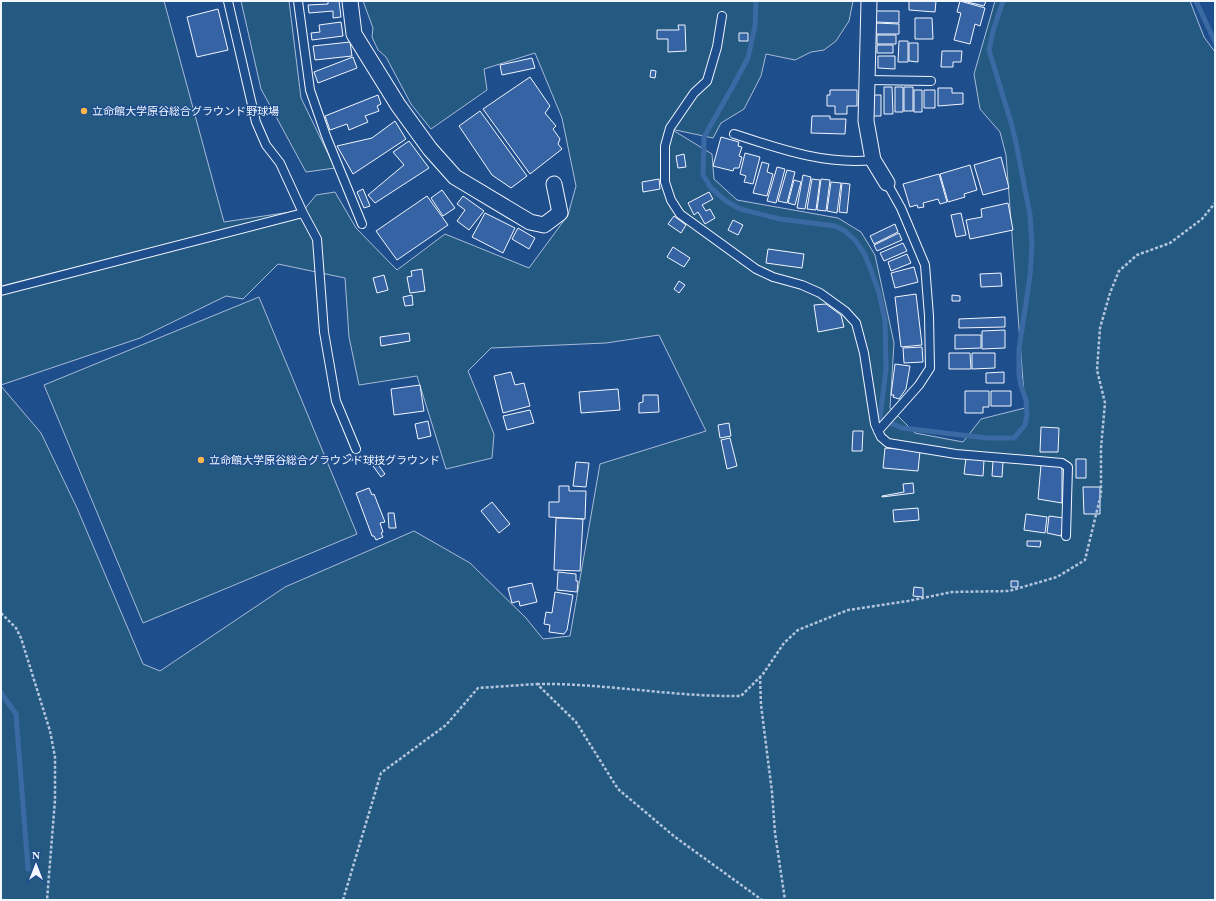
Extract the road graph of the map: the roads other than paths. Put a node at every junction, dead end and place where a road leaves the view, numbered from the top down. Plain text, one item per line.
1 (228, 1) edge
2 (298, 1) edge
3 (350, 1) edge
4 (870, 1) edge
5 (722, 16) dead end
6 (867, 80) junction
7 (931, 81) dead end
8 (734, 134) dead end
9 (873, 160) junction
10 (887, 183) joint
11 (554, 184) dead end
12 (302, 213) junction
13 (362, 224) dead end
14 (1, 291) edge
15 (878, 431) junction
16 (356, 449) dead end
17 (1066, 536) dead end

1 - 12 lane
2 - 13 lane
3 - 11 street
4 - 6 street
5 - 15 lane
6 - 7 lane
6 - 9 street
8 - 9 lane
9 - 10 street
10 - 15 lane
12 - 14 lane
12 - 16 lane
15 - 17 lane

